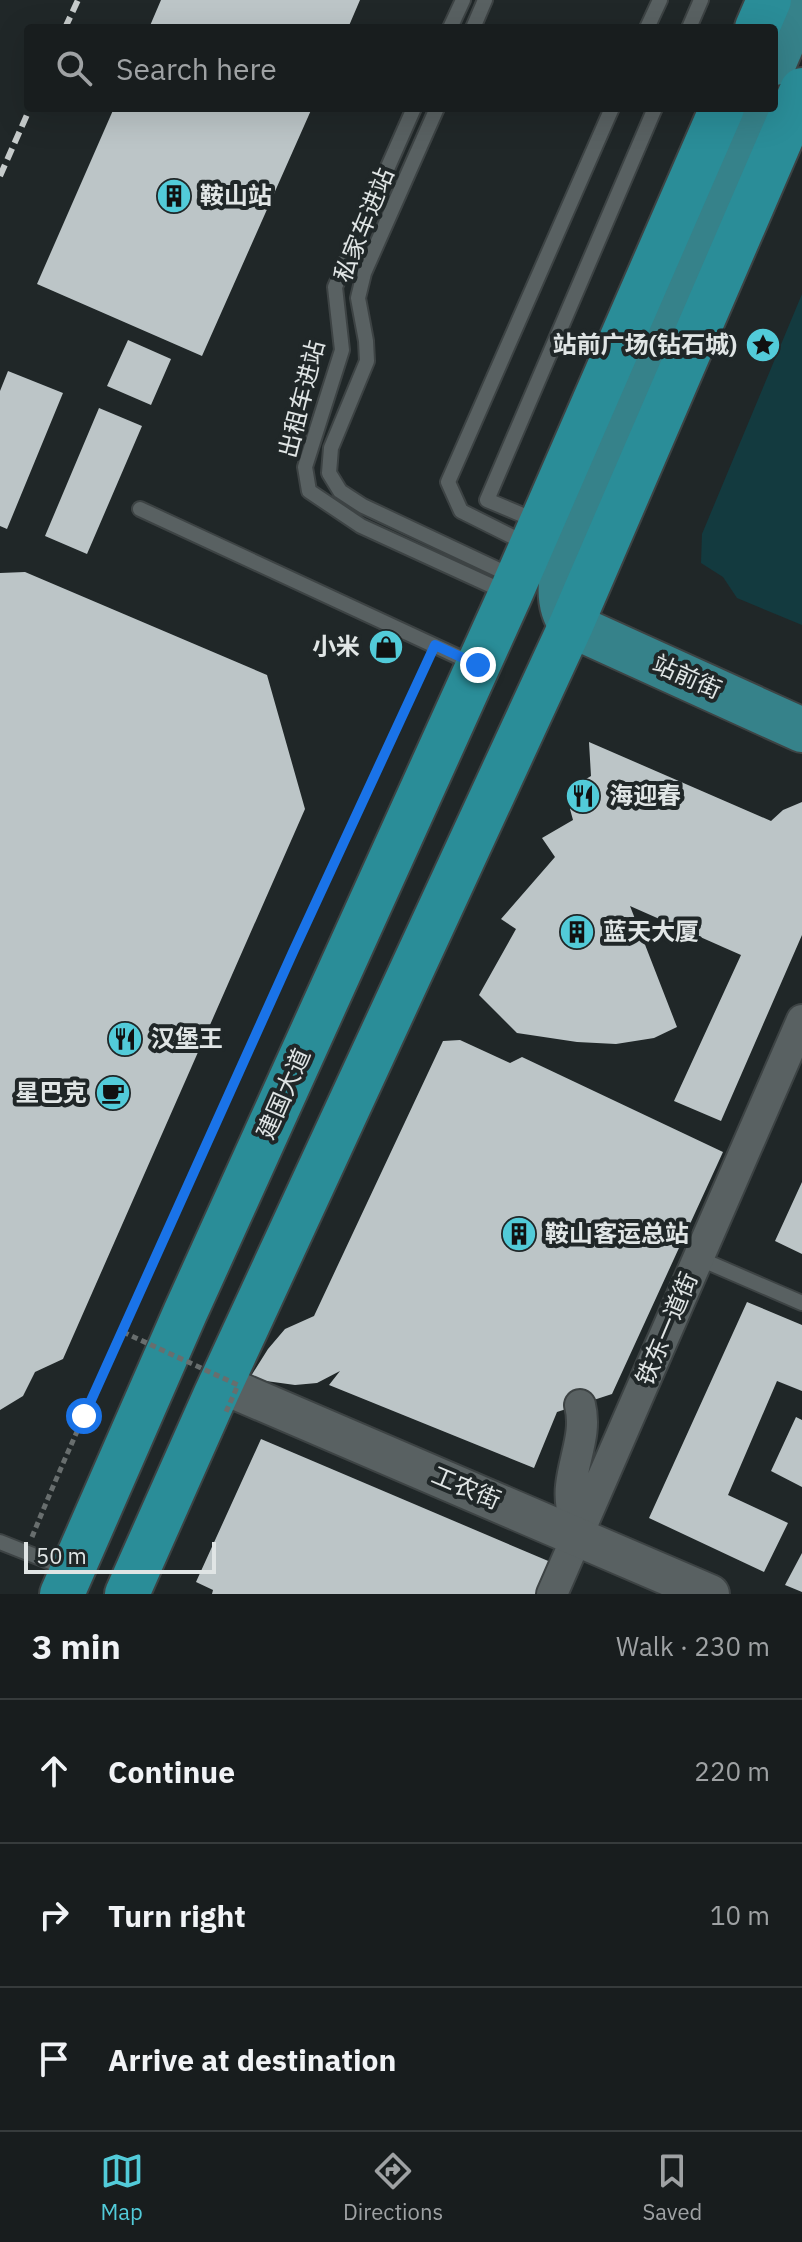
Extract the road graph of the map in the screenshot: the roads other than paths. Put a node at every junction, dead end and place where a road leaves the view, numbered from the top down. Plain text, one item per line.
1 (463, 0) edge
2 (485, 0) edge
3 (660, 0) edge
4 (701, 0) edge
5 (769, 0) edge
6 (801, 0) edge
7 (452, 24) edge
8 (475, 24) edge
9 (649, 24) edge
10 (691, 24) edge
11 (759, 24) edge
12 (778, 54) edge
13 (802, 90) edge
14 (412, 112) edge
15 (435, 112) edge
16 (610, 112) edge
17 (653, 112) edge
18 (720, 112) edge
19 (753, 112) edge
20 (140, 509) dead end
21 (525, 560) junction
22 (571, 625) junction
23 (478, 665) junction
24 (802, 730) edge
25 (802, 1020) edge
26 (698, 1258) junction
27 (802, 1303) edge
28 (221, 1397) junction
29 (580, 1405) dead end
30 (575, 1541) junction
31 (0, 1542) edge
32 (67, 1582) edge
33 (127, 1594) edge
34 (552, 1594) edge
35 (684, 1594) edge
36 (710, 1594) edge

1 - 7 lane
2 - 8 lane
3 - 9 lane
4 - 10 lane
5 - 11 highway
6 - 12 main road
13 - 22 highway
14 - 21 lane, 出租车进站
15 - 21 lane, 私家车进站
16 - 21 lane
17 - 21 lane
18 - 21 highway, 建国大道
19 - 22 main road
20 - 23 lane
21 - 23 highway, 建国大道
22 - 24 main road, 站前街
22 - 28 highway
23 - 32 highway, 建国大道
25 - 26 street, 铁东一道街
26 - 27 lane
26 - 30 street, 铁东一道街
28 - 30 street, 工农街
28 - 33 highway
29 - 30 street
30 - 34 street, 铁东一道街
30 - 35 street, 工农街
30 - 36 street, 工农街
31 - 32 lane

